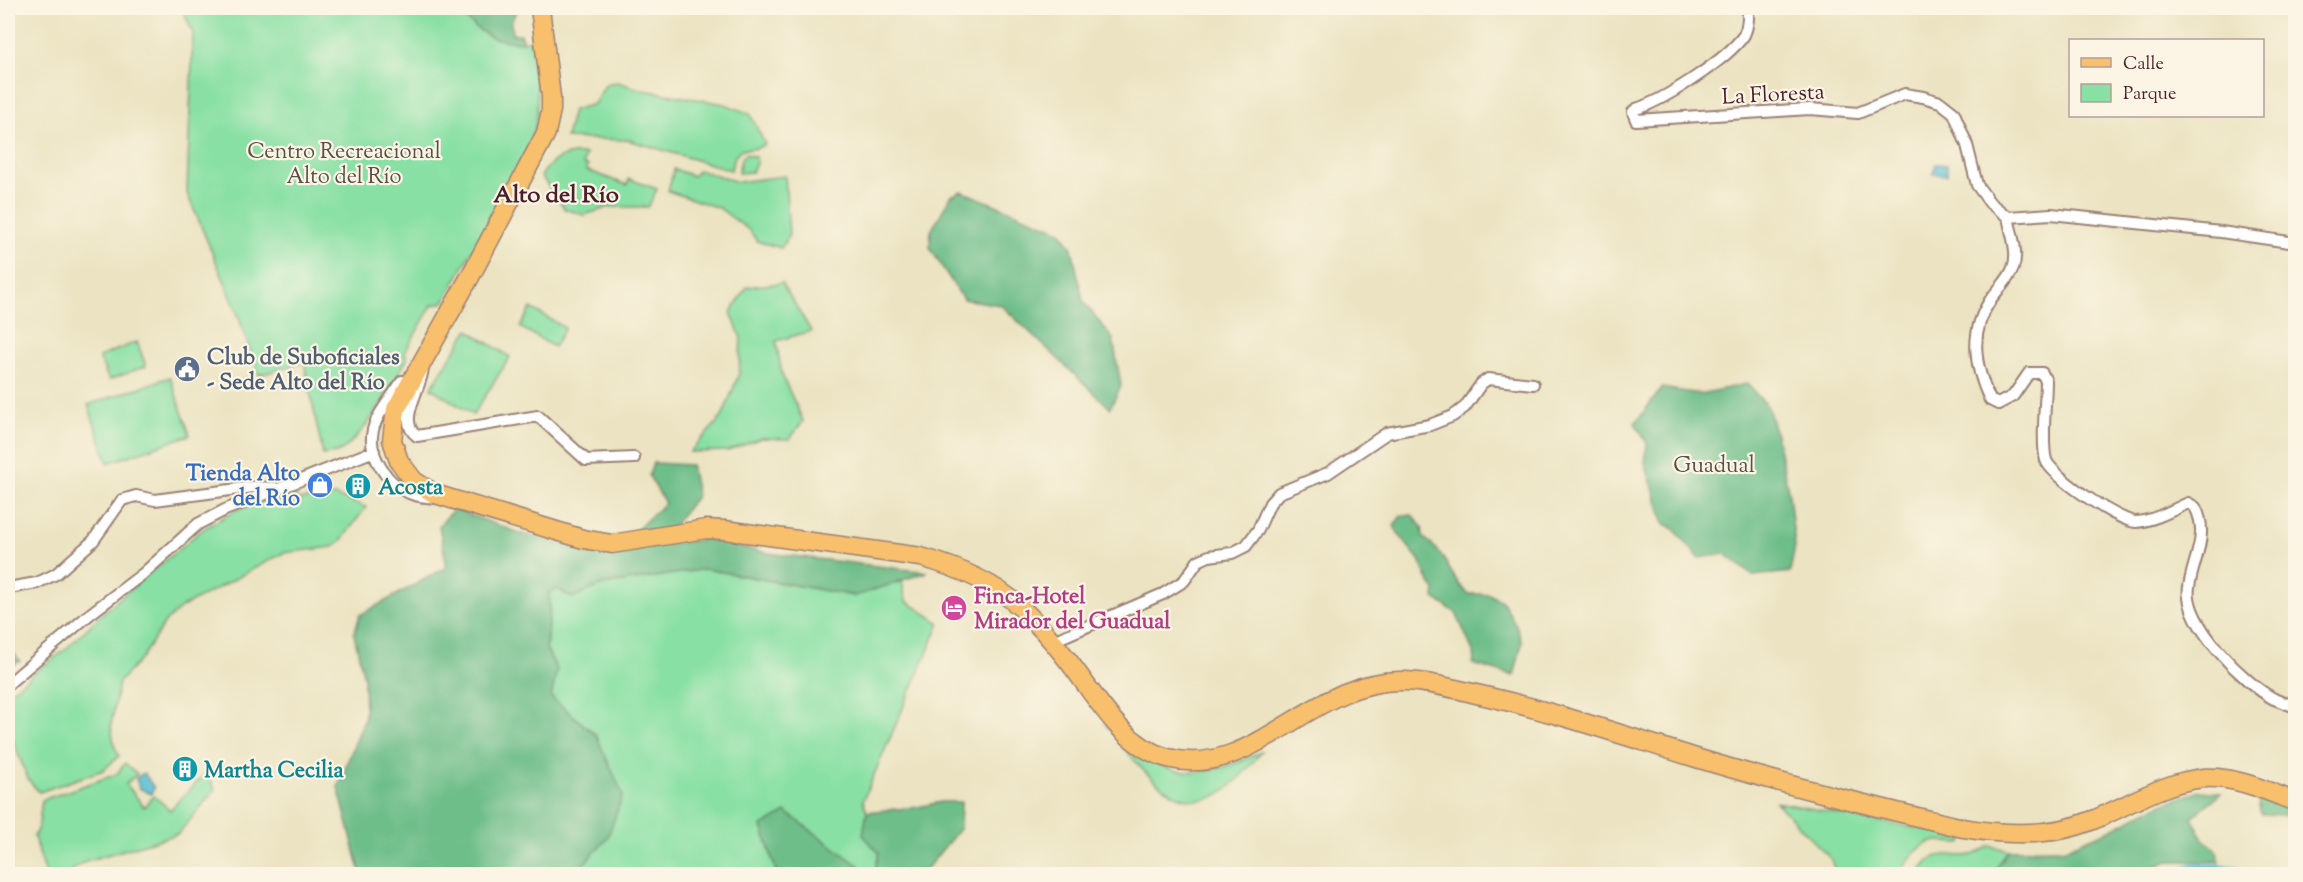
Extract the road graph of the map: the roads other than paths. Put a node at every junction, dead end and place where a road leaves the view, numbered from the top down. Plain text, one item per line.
1 (540, 8) edge
2 (1747, 8) edge
3 (2008, 217) junction
4 (2295, 243) edge
5 (462, 291) junction
6 (424, 358) junction
7 (1533, 384) dead end
8 (374, 451) junction
9 (634, 458) dead end
10 (279, 488) junction
11 (454, 501) junction
12 (8, 588) edge
13 (1053, 641) junction
14 (8, 684) edge
15 (2295, 707) edge
16 (2295, 802) edge

1 - 5 main road
2 - 3 street, La Floresta
3 - 4 street
3 - 15 street
5 - 6 main road
5 - 8 street
6 - 9 street
6 - 11 main road
7 - 13 street
8 - 10 street
8 - 11 street
10 - 12 street
10 - 14 street
11 - 13 main road
13 - 16 main road

